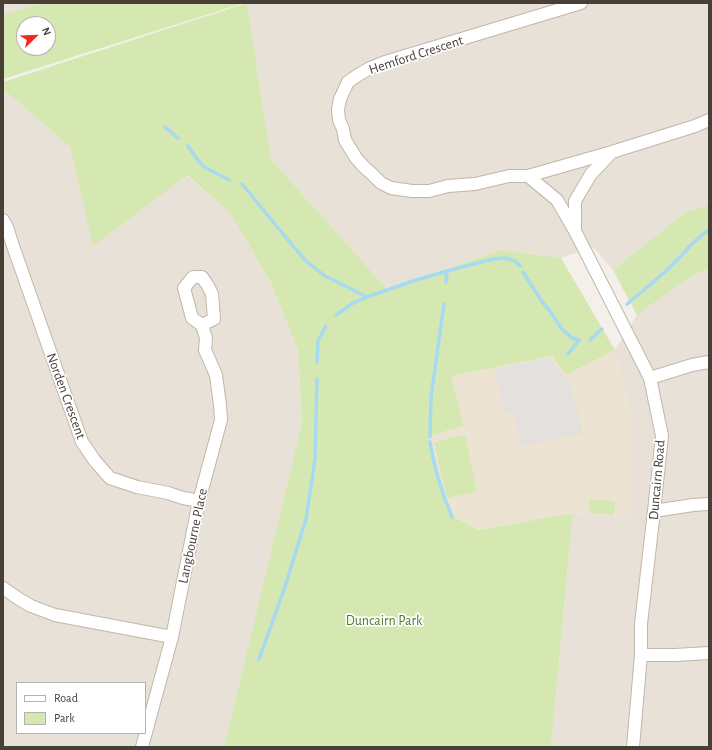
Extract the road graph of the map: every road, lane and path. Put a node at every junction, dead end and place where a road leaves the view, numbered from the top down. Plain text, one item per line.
1 (581, 3) edge
2 (709, 120) edge
3 (612, 152) junction
4 (528, 176) junction
5 (3, 220) edge
6 (575, 232) junction
7 (202, 325) dead end
8 (709, 362) edge
9 (650, 378) junction
10 (199, 501) junction
11 (709, 504) edge
12 (654, 511) junction
13 (3, 588) edge
14 (172, 637) junction
15 (709, 653) edge
16 (641, 655) junction
17 (146, 732) edge
18 (146, 734) edge
19 (142, 747) edge
20 (633, 747) edge

1 - 4 street, Hemford Crescent
2 - 3 street, Duncairn Road
3 - 4 street, Duncairn Road
3 - 6 street, Duncairn Road
4 - 6 street, Duncairn Road
5 - 10 street, Norden Crescent
6 - 9 street, Duncairn Road
7 - 10 street, Langbourne Place
8 - 9 street
9 - 12 street, Duncairn Road
10 - 14 street, Langbourne Place
11 - 12 street
12 - 16 street, Duncairn Road
13 - 14 street
14 - 17 street, Langbourne Place
15 - 16 street
16 - 20 street, Duncairn Road
18 - 19 street, Langbourne Place

